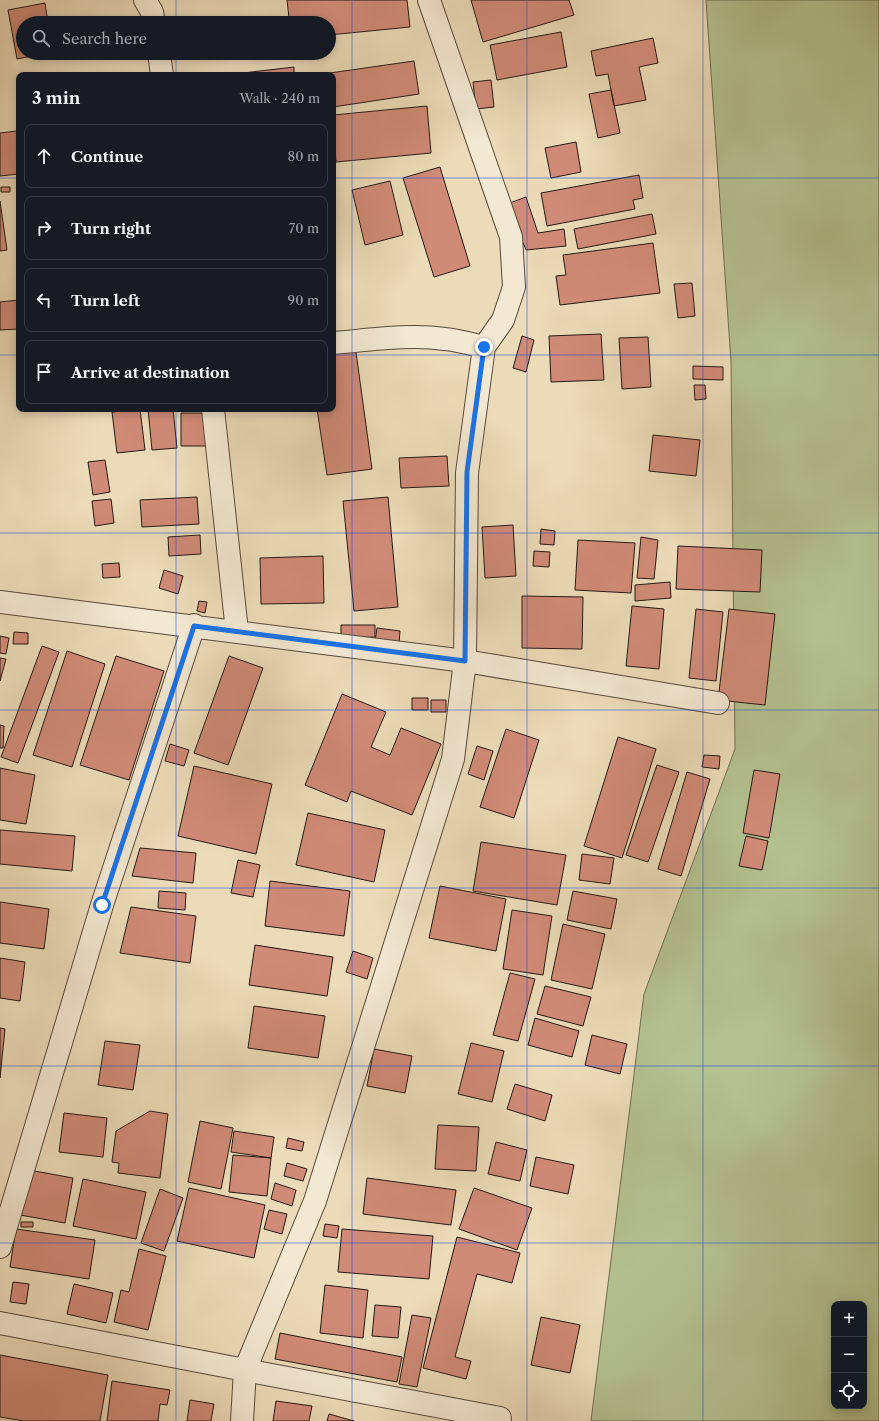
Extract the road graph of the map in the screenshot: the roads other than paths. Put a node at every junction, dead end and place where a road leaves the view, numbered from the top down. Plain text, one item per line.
1 (145, 0) edge
2 (429, 0) edge
3 (153, 16) edge
4 (160, 60) edge
5 (162, 72) edge
6 (336, 343) edge
7 (484, 347) junction
8 (213, 412) edge
9 (0, 602) edge
10 (194, 626) junction
11 (237, 631) junction
12 (465, 661) junction
13 (718, 703) dead end
14 (0, 1247) edge
15 (0, 1323) edge
16 (245, 1370) junction
17 (500, 1418) dead end
18 (242, 1421) edge

1 - 3 street
2 - 7 street
4 - 5 street
6 - 7 street
7 - 12 street
8 - 11 street
9 - 10 street
10 - 11 street
10 - 14 street
11 - 12 street
12 - 13 street
12 - 16 street
15 - 16 street
16 - 17 street
16 - 18 street

